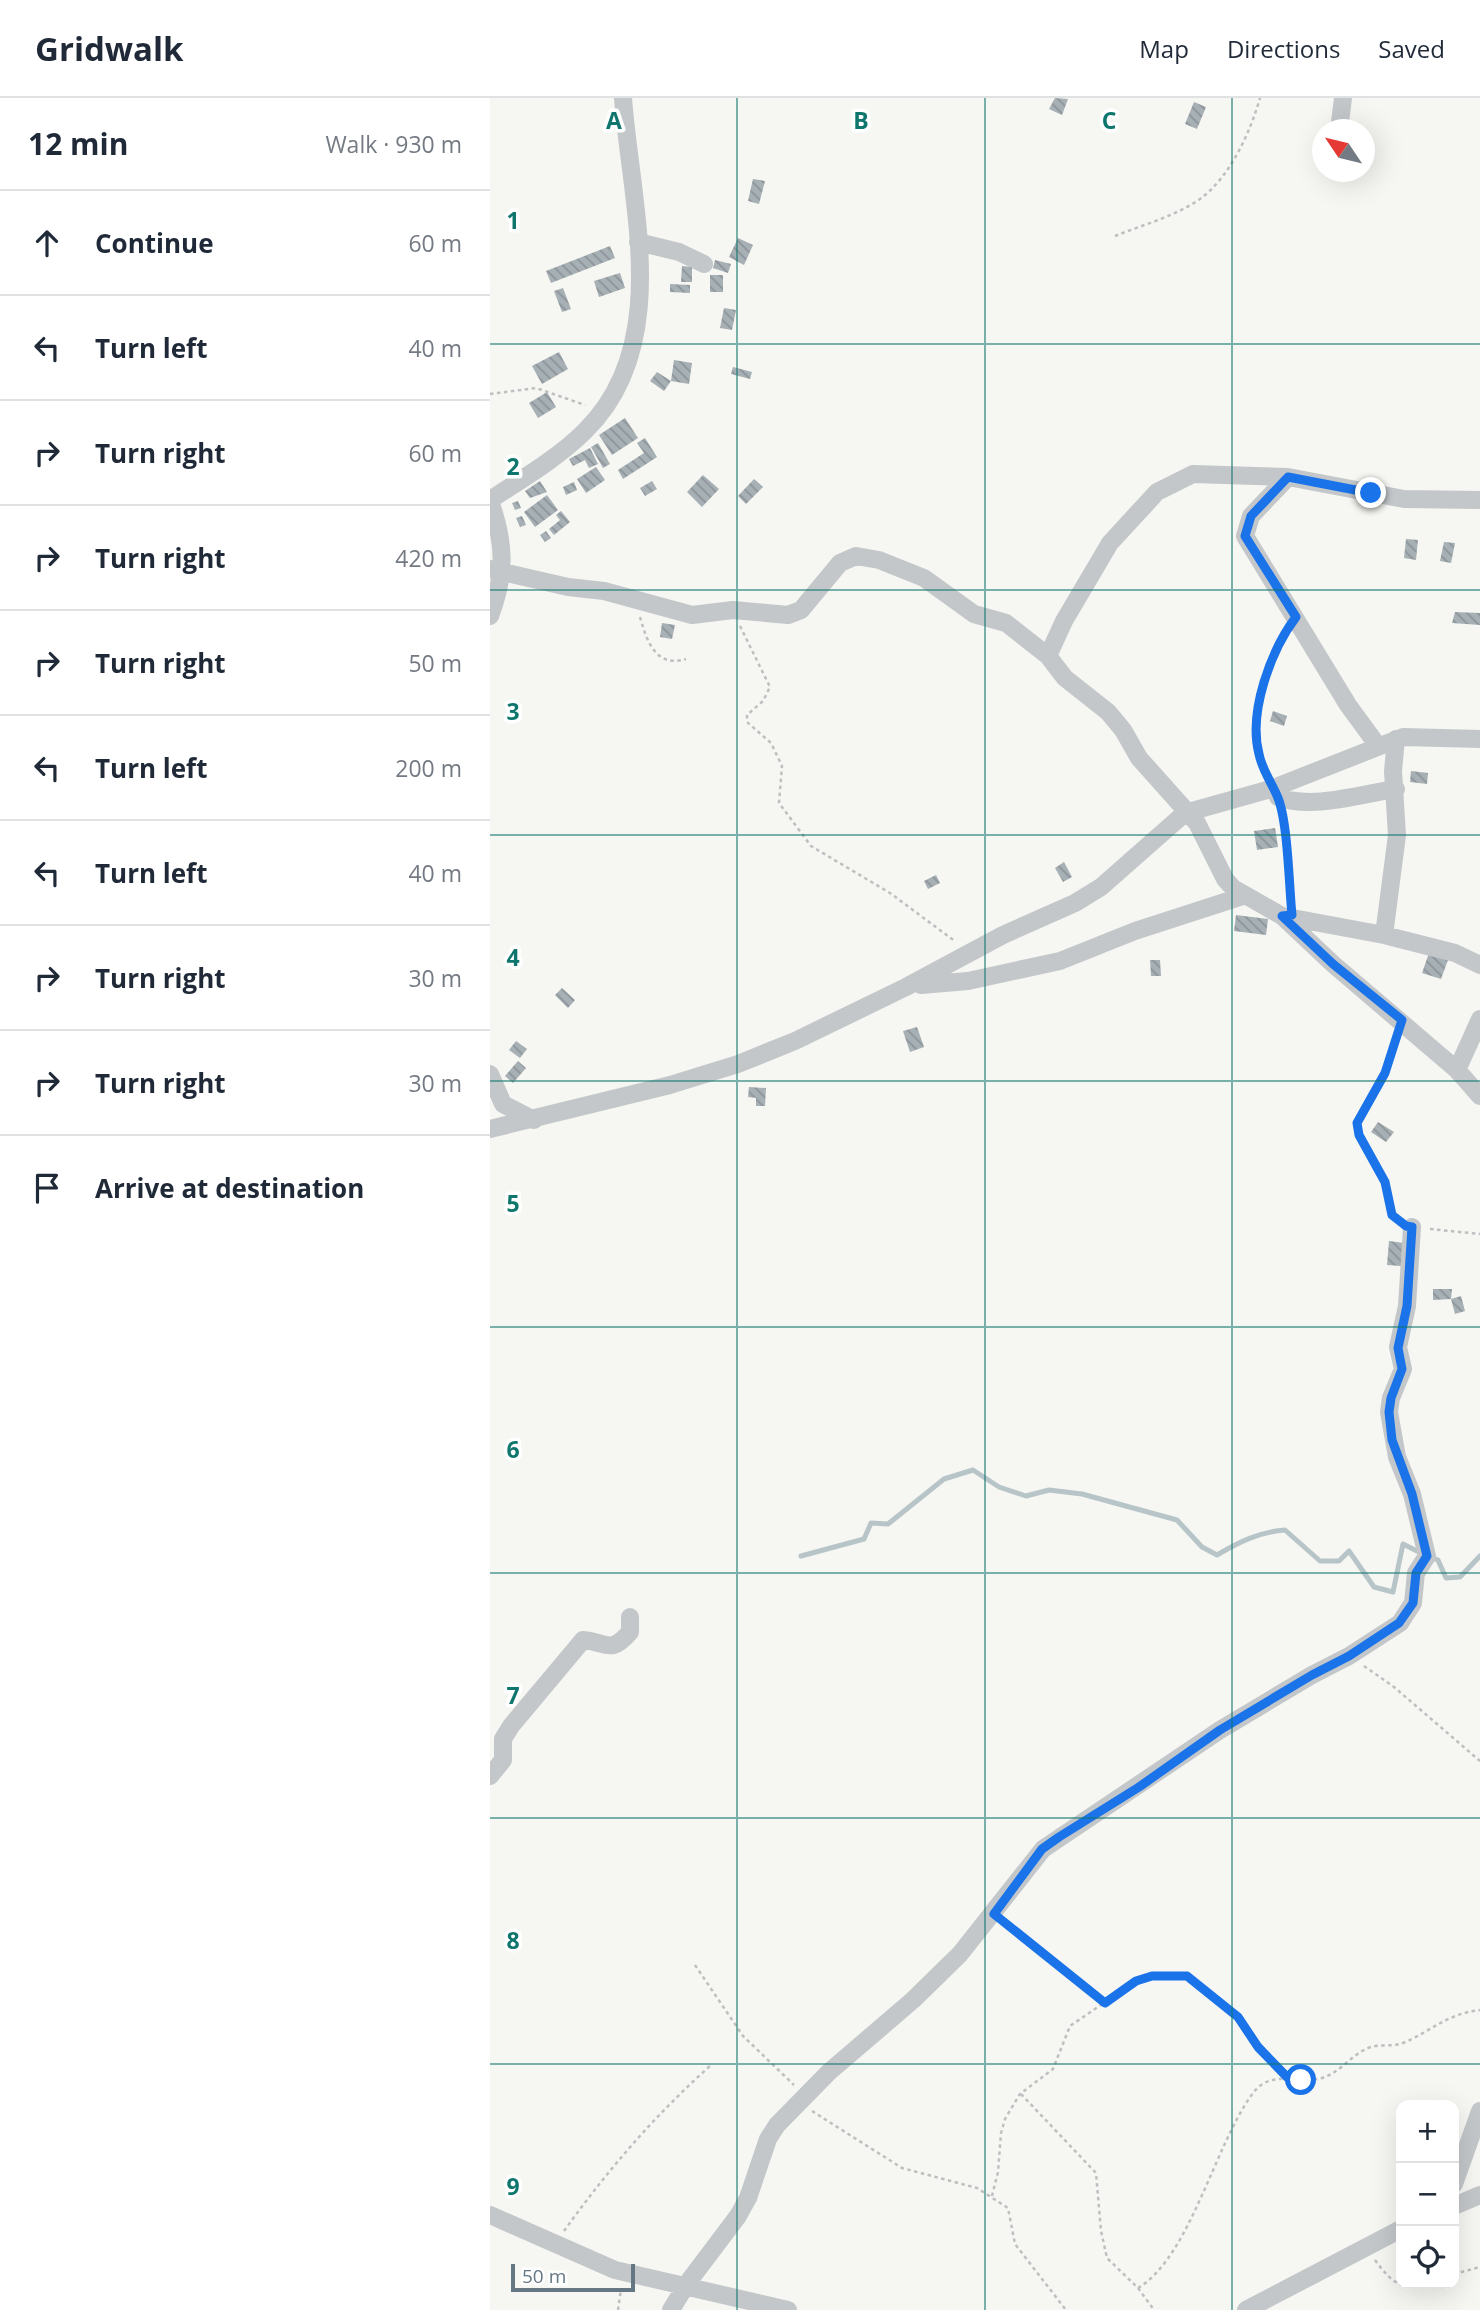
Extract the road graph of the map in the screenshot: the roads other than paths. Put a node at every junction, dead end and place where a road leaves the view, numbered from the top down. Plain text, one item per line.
1 (622, 98) edge
2 (1343, 98) edge
3 (1340, 119) edge
4 (638, 242) junction
5 (704, 264) dead end
6 (1288, 477) junction
7 (490, 500) edge
8 (1480, 500) edge
9 (496, 570) edge
10 (490, 616) edge
11 (1048, 656) junction
12 (1480, 738) edge
13 (1396, 739) junction
14 (1378, 746) junction
15 (1396, 789) junction
16 (1275, 793) junction
17 (1185, 813) junction
18 (1243, 896) junction
19 (1287, 916) junction
20 (1384, 935) junction
21 (1480, 965) edge
22 (906, 987) junction
23 (1480, 1018) edge
24 (1457, 1070) junction
25 (490, 1074) edge
26 (1480, 1096) edge
27 (534, 1121) junction
28 (493, 1125) edge
29 (1412, 1227) road end
30 (629, 1617) dead end
31 (490, 1776) edge
32 (1480, 2110) edge
33 (1459, 2170) edge
34 (1480, 2194) edge
35 (1459, 2204) edge
36 (490, 2215) edge
37 (1396, 2231) edge
38 (686, 2285) junction
39 (671, 2310) edge
40 (788, 2310) edge
41 (1246, 2310) edge

1 - 4 street
2 - 3 street
4 - 5 street
4 - 7 street
6 - 8 street
6 - 11 street
6 - 14 street
7 - 9 street
9 - 10 street
9 - 11 street
11 - 17 street
12 - 13 street
13 - 14 street
13 - 15 street
14 - 16 street
15 - 16 street
15 - 20 street
16 - 17 street
17 - 18 street
17 - 22 street
18 - 19 street
18 - 22 street
19 - 20 street
19 - 24 street
20 - 21 street
22 - 27 street
23 - 24 street
24 - 26 street
25 - 27 street
27 - 28 street
29 - 38 street
30 - 31 street
32 - 33 street
34 - 35 street
36 - 38 street
37 - 41 street
38 - 39 street
38 - 40 street

